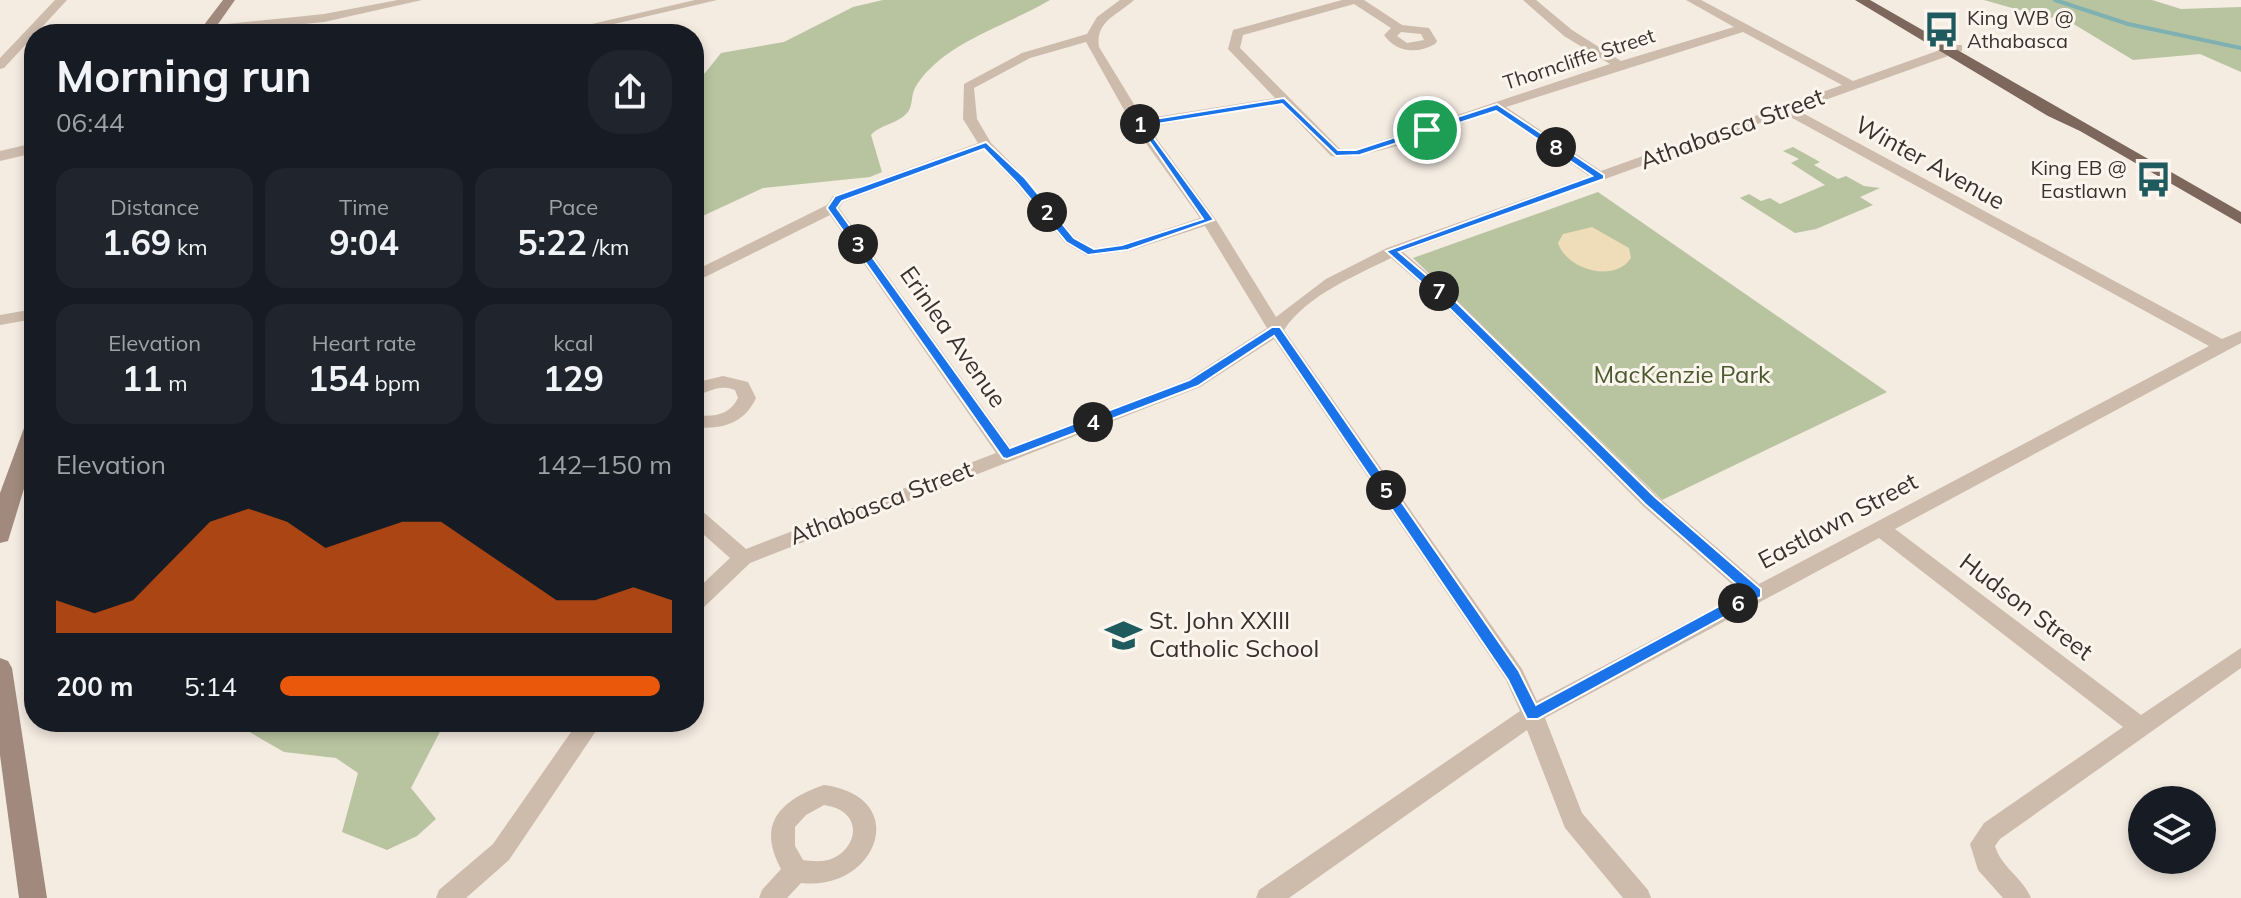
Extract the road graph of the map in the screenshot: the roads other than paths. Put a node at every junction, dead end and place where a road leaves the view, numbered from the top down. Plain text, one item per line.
1 (61, 0) edge
2 (229, 0) edge
3 (416, 0) edge
4 (711, 0) edge
5 (1128, 0) edge
6 (1355, 0) edge
7 (1529, 0) edge
8 (1692, 0) edge
9 (1861, 0) edge
10 (1877, 0) edge
11 (38, 24) edge
12 (212, 24) edge
13 (273, 24) edge
14 (601, 24) edge
15 (1399, 28) dead end
16 (1743, 28) junction
17 (1090, 37) junction
18 (24, 39) edge
19 (1953, 50) junction
20 (0, 65) edge
21 (1620, 65) junction
22 (1852, 86) junction
23 (1284, 100) junction
24 (1497, 107) junction
25 (1787, 110) junction
26 (1139, 124) junction
27 (986, 145) junction
28 (24, 150) edge
29 (0, 156) edge
30 (1600, 177) junction
31 (832, 208) junction
32 (2241, 219) edge
33 (1209, 220) junction
34 (1392, 251) junction
35 (704, 273) edge
36 (24, 316) edge
37 (0, 320) edge
38 (1276, 330) junction
39 (2232, 341) edge
40 (704, 385) edge
41 (704, 422) edge
42 (1007, 454) junction
43 (24, 456) edge
44 (704, 524) edge
45 (1880, 528) junction
46 (0, 535) edge
47 (743, 558) junction
48 (1756, 593) junction
49 (704, 595) edge
50 (2241, 657) edge
51 (0, 668) edge
52 (1532, 714) junction
53 (2141, 728) junction
54 (584, 732) edge
55 (796, 871) dead end
56 (33, 898) edge
57 (448, 898) edge
58 (771, 898) edge
59 (1268, 898) edge
60 (1639, 898) edge
61 (2019, 898) edge

1 - 11 street
2 - 12 main road
3 - 13 street
4 - 14 street
5 - 17 street
6 - 15 street
6 - 23 street
7 - 21 street
8 - 16 street
9 - 19 main road
10 - 19 main road
16 - 21 street, Thorncliffe Street
16 - 22 street
17 - 26 street
17 - 27 street
18 - 20 street
19 - 22 street, Athabasca Street
19 - 32 main road
21 - 24 street, Thorncliffe Street
22 - 25 street, Athabasca Street
23 - 24 street, Thorncliffe Street
23 - 26 street
24 - 30 street
25 - 30 street, Athabasca Street
25 - 39 street, Winter Avenue
26 - 33 street
27 - 31 street
27 - 33 street
28 - 29 street
30 - 34 street, Athabasca Street
31 - 35 street
31 - 42 street, Erinlea Avenue
33 - 38 street
34 - 38 street, Athabasca Street
34 - 48 street
36 - 37 street
38 - 42 street, Athabasca Street
38 - 52 street
39 - 45 street, Eastlawn Street
40 - 41 street
42 - 47 street, Athabasca Street
43 - 46 main road
44 - 47 street
45 - 48 street, Eastlawn Street
45 - 53 street, Hudson Street
47 - 49 street, Athabasca Street
48 - 52 street, Eastlawn Street
50 - 53 street
51 - 56 main road
52 - 59 street, Eastlawn Street
52 - 60 street
53 - 61 street
54 - 57 street
55 - 58 street

